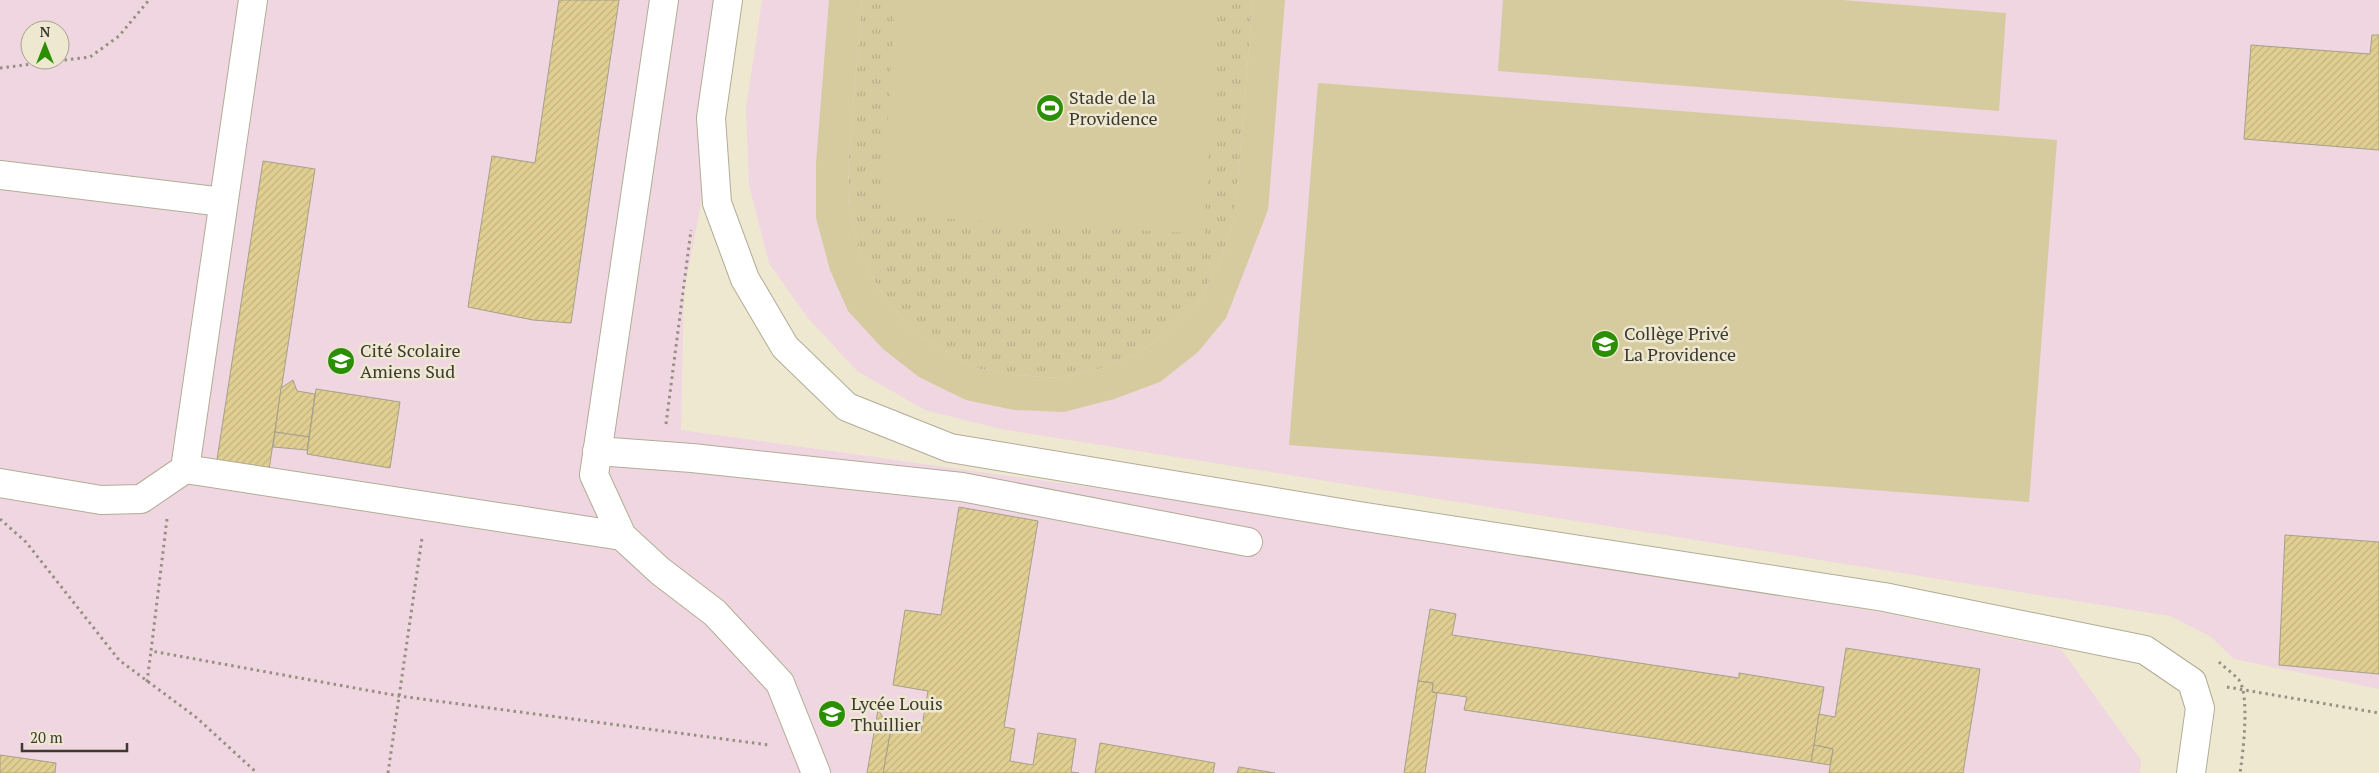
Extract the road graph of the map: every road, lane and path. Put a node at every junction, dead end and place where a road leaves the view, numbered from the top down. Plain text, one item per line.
1 (149, 0) edge
2 (252, 0) edge
3 (664, 0) edge
4 (728, 0) edge
5 (0, 68) edge
6 (0, 175) edge
7 (223, 202) junction
8 (692, 225) dead end
9 (597, 451) junction
10 (662, 457) junction
11 (179, 474) junction
12 (0, 483) edge
13 (426, 506) junction
14 (0, 519) edge
15 (622, 536) junction
16 (1248, 542) dead end
17 (150, 651) junction
18 (2214, 658) dead end
19 (147, 682) junction
20 (2192, 682) junction
21 (2244, 690) junction
22 (399, 696) junction
23 (2379, 713) edge
24 (812, 761) edge
25 (257, 773) edge
26 (388, 773) edge
27 (2191, 773) edge
28 (2240, 773) edge

1 - 5 path
2 - 7 lane
3 - 9 lane
4 - 20 lane
6 - 7 lane
7 - 11 lane
8 - 10 path
9 - 10 lane
9 - 15 lane
10 - 16 lane
11 - 12 lane
11 - 13 lane
11 - 17 path
13 - 15 lane
13 - 22 path
14 - 19 path
15 - 24 lane
17 - 19 path
17 - 22 path
18 - 21 path
19 - 25 path
20 - 21 path
20 - 27 lane
21 - 23 path
21 - 28 path
22 - 24 path
22 - 26 path

